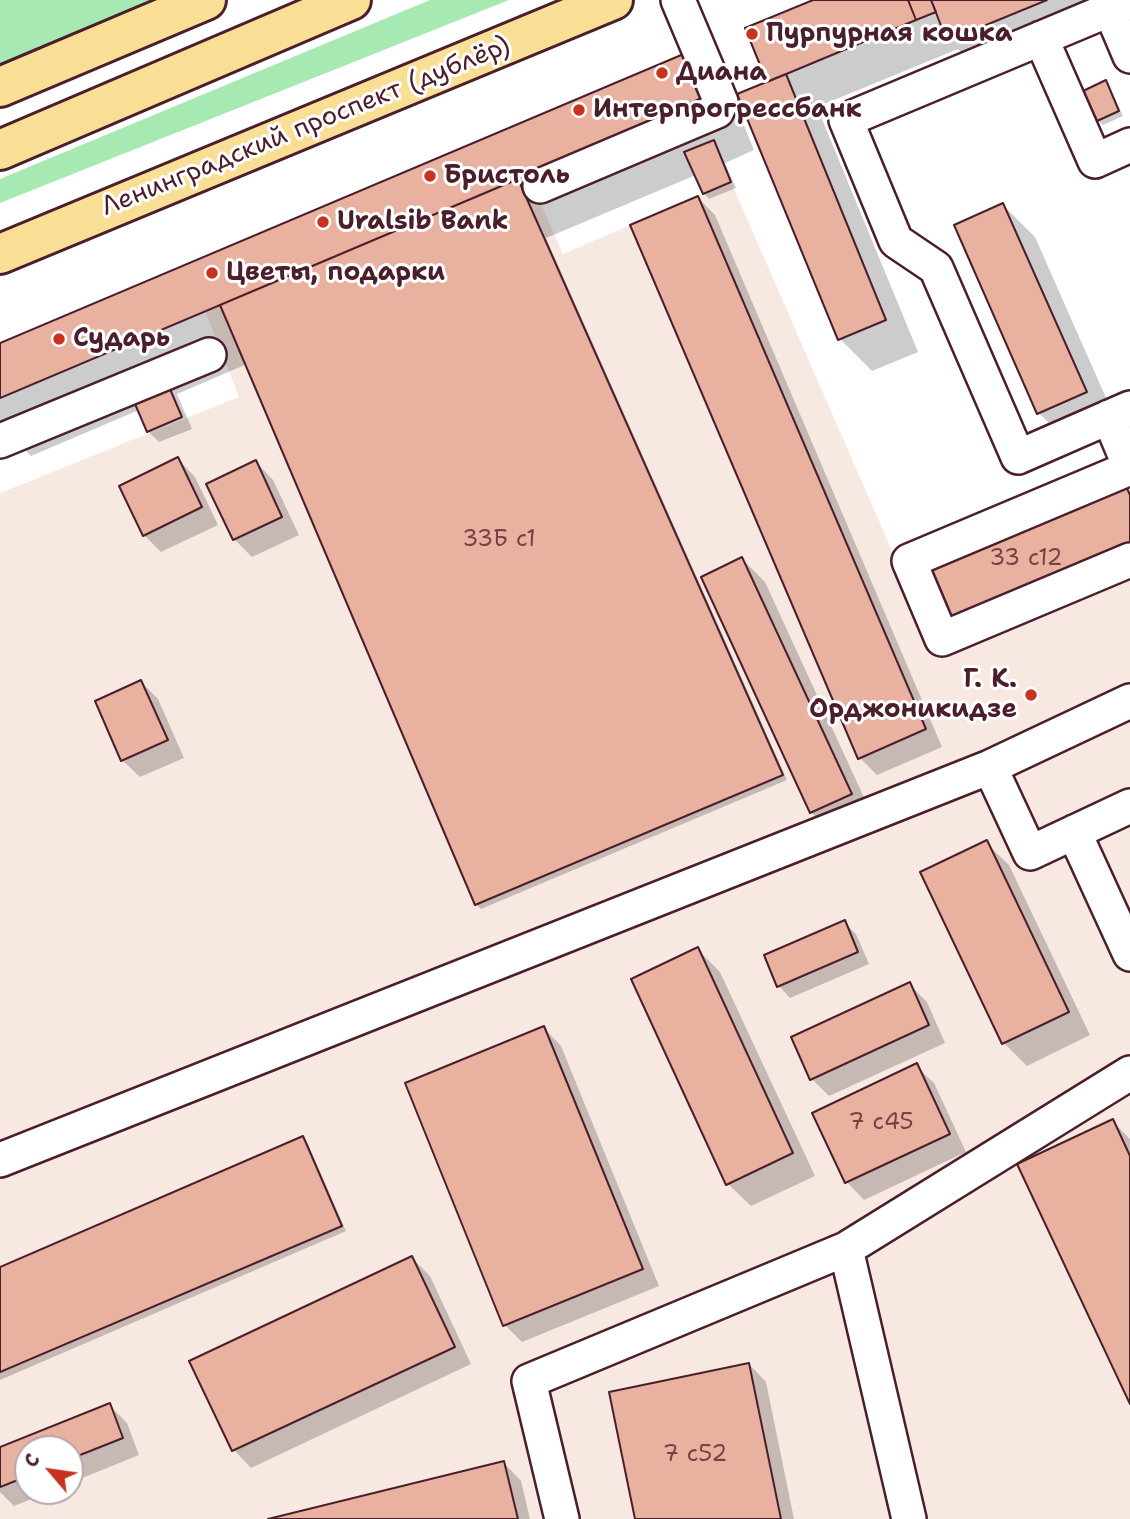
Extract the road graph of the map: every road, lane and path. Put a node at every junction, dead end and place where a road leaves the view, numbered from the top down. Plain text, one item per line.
1 (206, 0) edge
2 (351, 0) edge
3 (613, 0) edge
4 (678, 0) edge
5 (1120, 5) edge
6 (1041, 38) junction
7 (1130, 56) edge
8 (0, 87) edge
9 (1130, 145) edge
10 (0, 150) edge
11 (540, 186) dead end
12 (146, 192) junction
13 (0, 234) edge
14 (0, 254) edge
15 (209, 355) dead end
16 (1119, 412) edge
17 (0, 440) edge
18 (1130, 468) edge
19 (1130, 560) edge
20 (1130, 701) edge
21 (989, 766) junction
22 (1130, 806) edge
23 (1074, 832) junction
24 (1130, 954) edge
25 (1130, 1073) edge
26 (0, 1160) edge
27 (846, 1249) junction
28 (562, 1519) edge
29 (909, 1519) edge

1 - 8 main road
2 - 10 main road
3 - 12 main road, Ленинградский проспект (дублёр)
4 - 11 lane
5 - 6 lane
5 - 7 lane
6 - 9 lane
6 - 16 lane
12 - 13 main road
12 - 14 main road, Ленинградский проспект (дублёр)
15 - 17 lane
16 - 18 lane
18 - 19 lane
20 - 21 lane
21 - 23 lane
21 - 26 lane
22 - 23 lane
23 - 24 lane
25 - 27 lane
27 - 28 lane
27 - 29 lane

